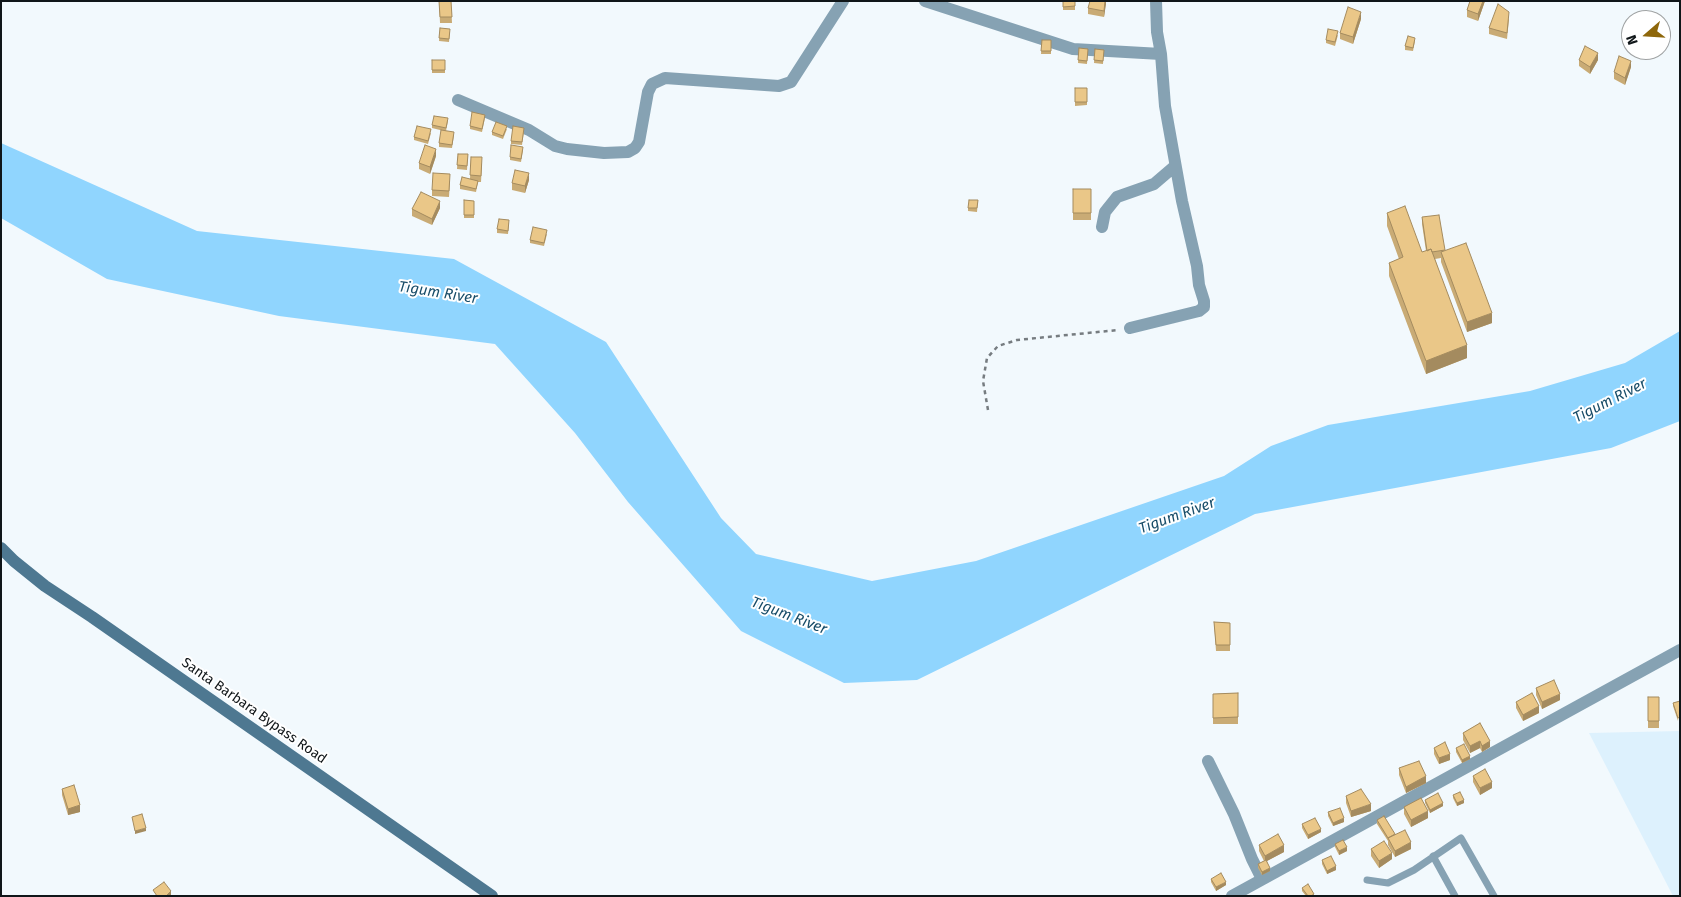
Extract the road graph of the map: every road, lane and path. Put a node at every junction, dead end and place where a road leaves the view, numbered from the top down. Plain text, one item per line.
1 (843, 1) edge
2 (926, 1) edge
3 (1156, 1) edge
4 (1161, 54) junction
5 (458, 100) dead end
6 (1175, 166) junction
7 (1102, 227) dead end
8 (1130, 328) joint
9 (988, 410) dead end
10 (1, 548) edge
11 (1680, 650) edge
12 (1208, 761) dead end
13 (1433, 856) junction
14 (1262, 879) junction
15 (1367, 880) dead end
16 (492, 896) edge
17 (1232, 896) edge
18 (1454, 896) edge
19 (1494, 896) edge

1 - 5 street
2 - 4 street
3 - 4 street
4 - 6 street
6 - 7 street
6 - 8 street
8 - 9 path
10 - 16 main road, Santa Barbara Bypass Road
11 - 14 street
12 - 14 street
13 - 15 lane
13 - 18 lane
13 - 19 lane
14 - 17 street

